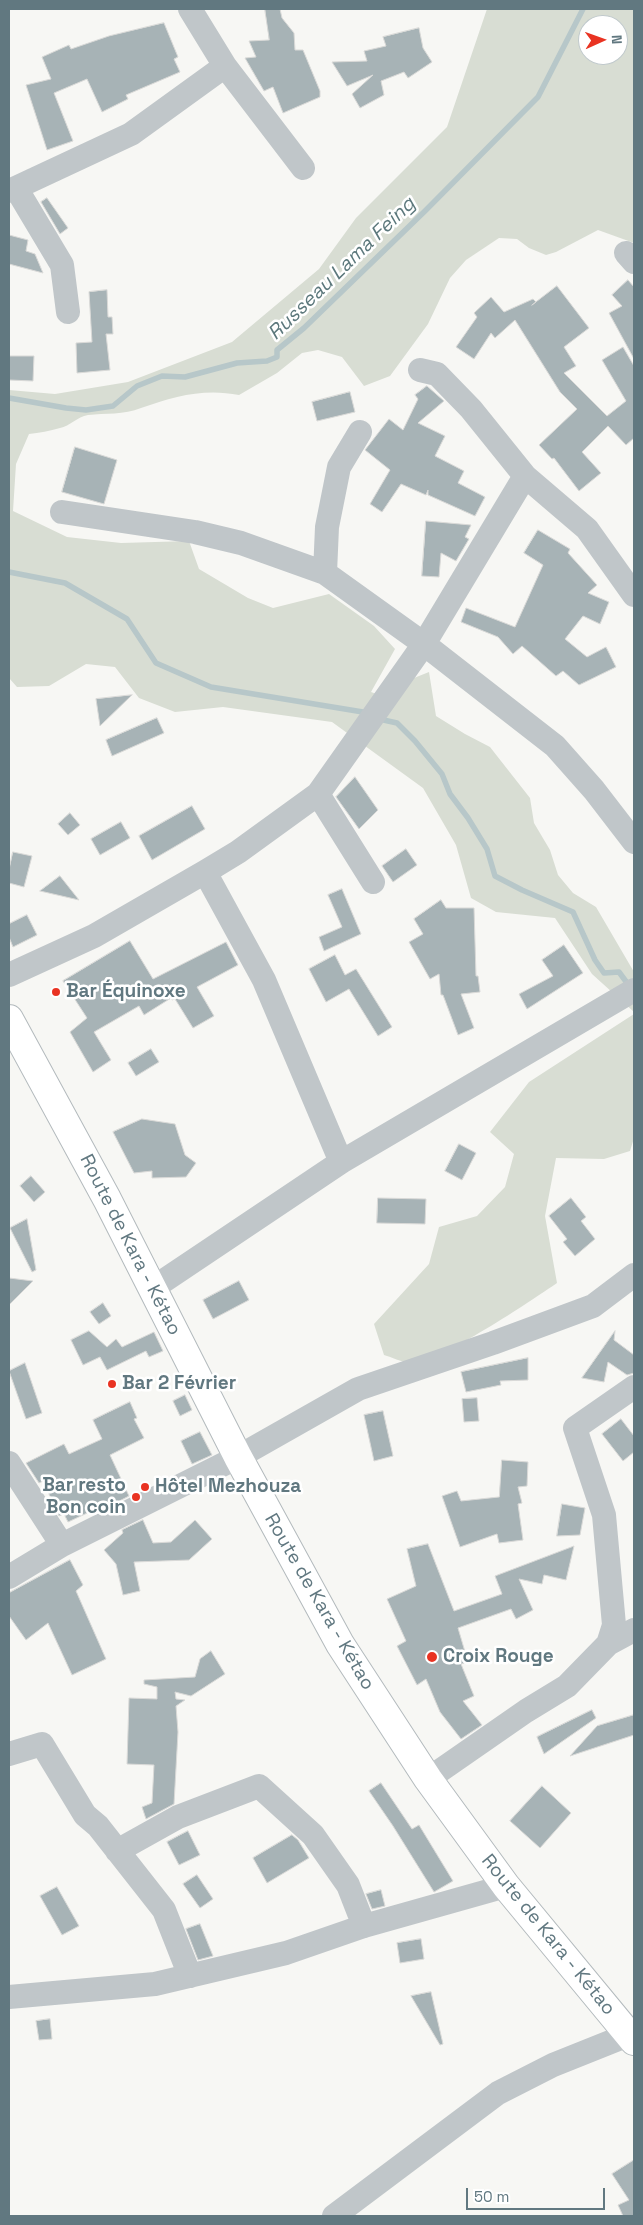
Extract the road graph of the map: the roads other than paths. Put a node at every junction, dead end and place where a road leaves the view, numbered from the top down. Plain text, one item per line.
1 (190, 9) edge
2 (225, 66) junction
3 (303, 168) dead end
4 (13, 189) edge
5 (68, 312) dead end
6 (420, 370) dead end
7 (360, 432) dead end
8 (524, 476) junction
9 (62, 512) dead end
10 (326, 572) junction
11 (634, 595) edge
12 (424, 644) junction
13 (318, 794) junction
14 (634, 842) edge
15 (205, 872) junction
16 (373, 882) dead end
17 (9, 975) edge
18 (634, 990) edge
19 (9, 1019) edge
20 (341, 1162) junction
21 (634, 1275) edge
22 (153, 1288) junction
23 (634, 1387) edge
24 (238, 1458) junction
25 (9, 1463) edge
26 (62, 1545) junction
27 (9, 1577) edge
28 (634, 1630) edge
29 (608, 1644) junction
30 (9, 1754) edge
31 (428, 1779) junction
32 (117, 1851) junction
33 (506, 1886) junction
34 (364, 1926) junction
35 (190, 1976) junction
36 (9, 1998) edge
37 (631, 2038) edge
38 (334, 2216) edge

1 - 2 street
2 - 3 street
2 - 4 street
4 - 5 street
6 - 8 street
7 - 10 street
8 - 11 street
8 - 12 street
9 - 10 street
10 - 12 street
12 - 13 street
12 - 14 street
13 - 15 street
13 - 16 street
15 - 17 street
15 - 20 street
18 - 20 street
19 - 22 main road, Route de Kara - Kétao
20 - 22 street
21 - 24 street
22 - 24 main road, Route de Kara - Kétao
23 - 29 street
24 - 26 street
24 - 31 main road, Route de Kara - Kétao
25 - 26 street
26 - 27 street
28 - 29 street
29 - 31 street
30 - 32 street
31 - 33 main road, Route de Kara - Kétao
32 - 34 street
32 - 35 street
33 - 34 street
33 - 37 main road, Route de Kara - Kétao
34 - 35 street
35 - 36 street
37 - 38 street

